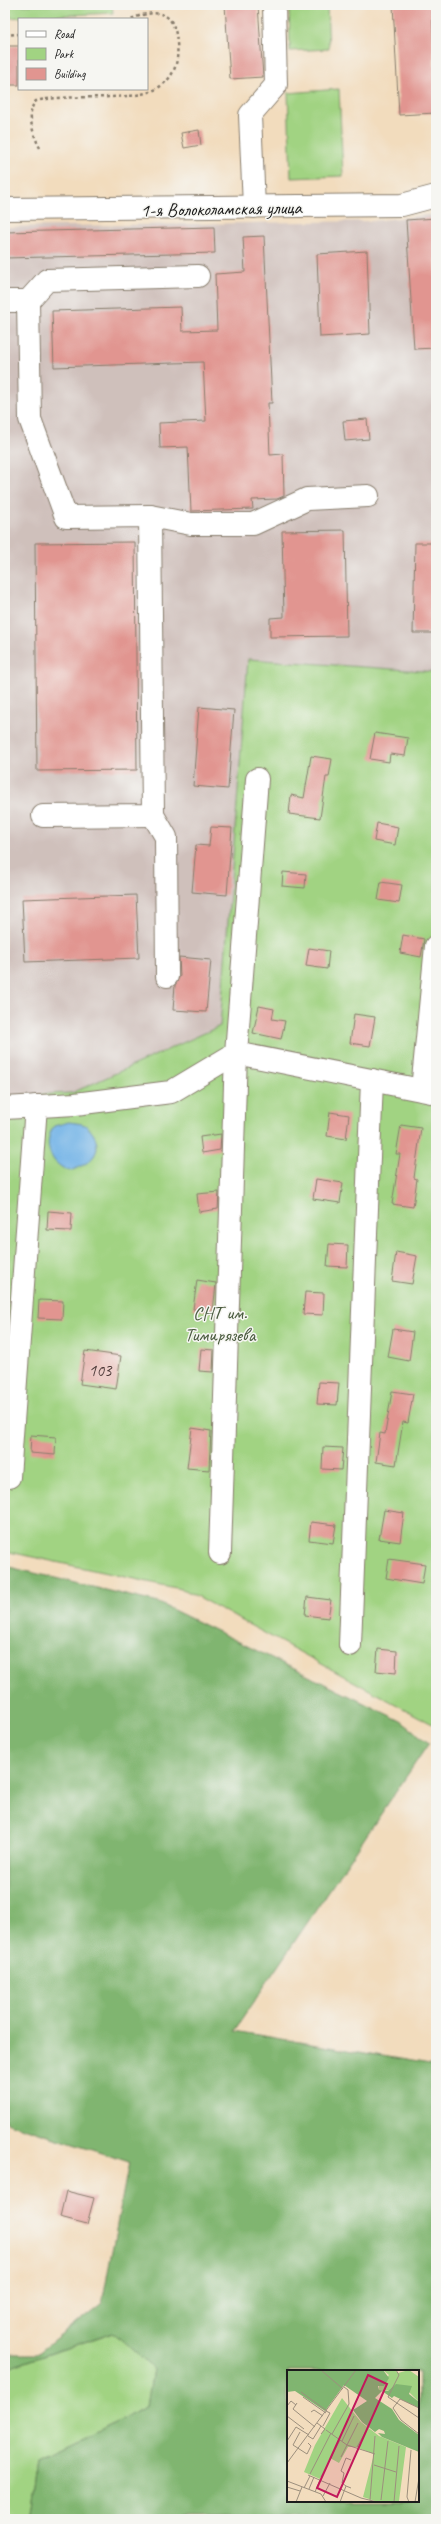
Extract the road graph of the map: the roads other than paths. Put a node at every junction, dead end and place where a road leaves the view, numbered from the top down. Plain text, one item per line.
1 (274, 5) edge
2 (436, 196) edge
3 (254, 207) junction
4 (5, 210) edge
5 (198, 276) dead end
6 (28, 300) junction
7 (5, 301) edge
8 (368, 496) dead end
9 (150, 516) junction
10 (257, 779) dead end
11 (153, 815) junction
12 (43, 816) dead end
13 (436, 946) edge
14 (167, 976) dead end
15 (236, 1053) junction
16 (372, 1080) junction
17 (429, 1092) edge
18 (36, 1106) junction
19 (5, 1108) edge
20 (9, 1477) dead end
21 (220, 1553) dead end
22 (350, 1644) dead end

1 - 3 street
2 - 3 street, 1-я Волоколамская улица
3 - 4 street, 1-я Волоколамская улица
5 - 6 street
6 - 7 street
6 - 9 street
8 - 9 street
9 - 11 street
10 - 15 street
11 - 12 street
11 - 14 street
13 - 17 street
15 - 16 street
15 - 18 street
15 - 21 street
16 - 17 street
16 - 22 street
18 - 19 street
18 - 20 street

